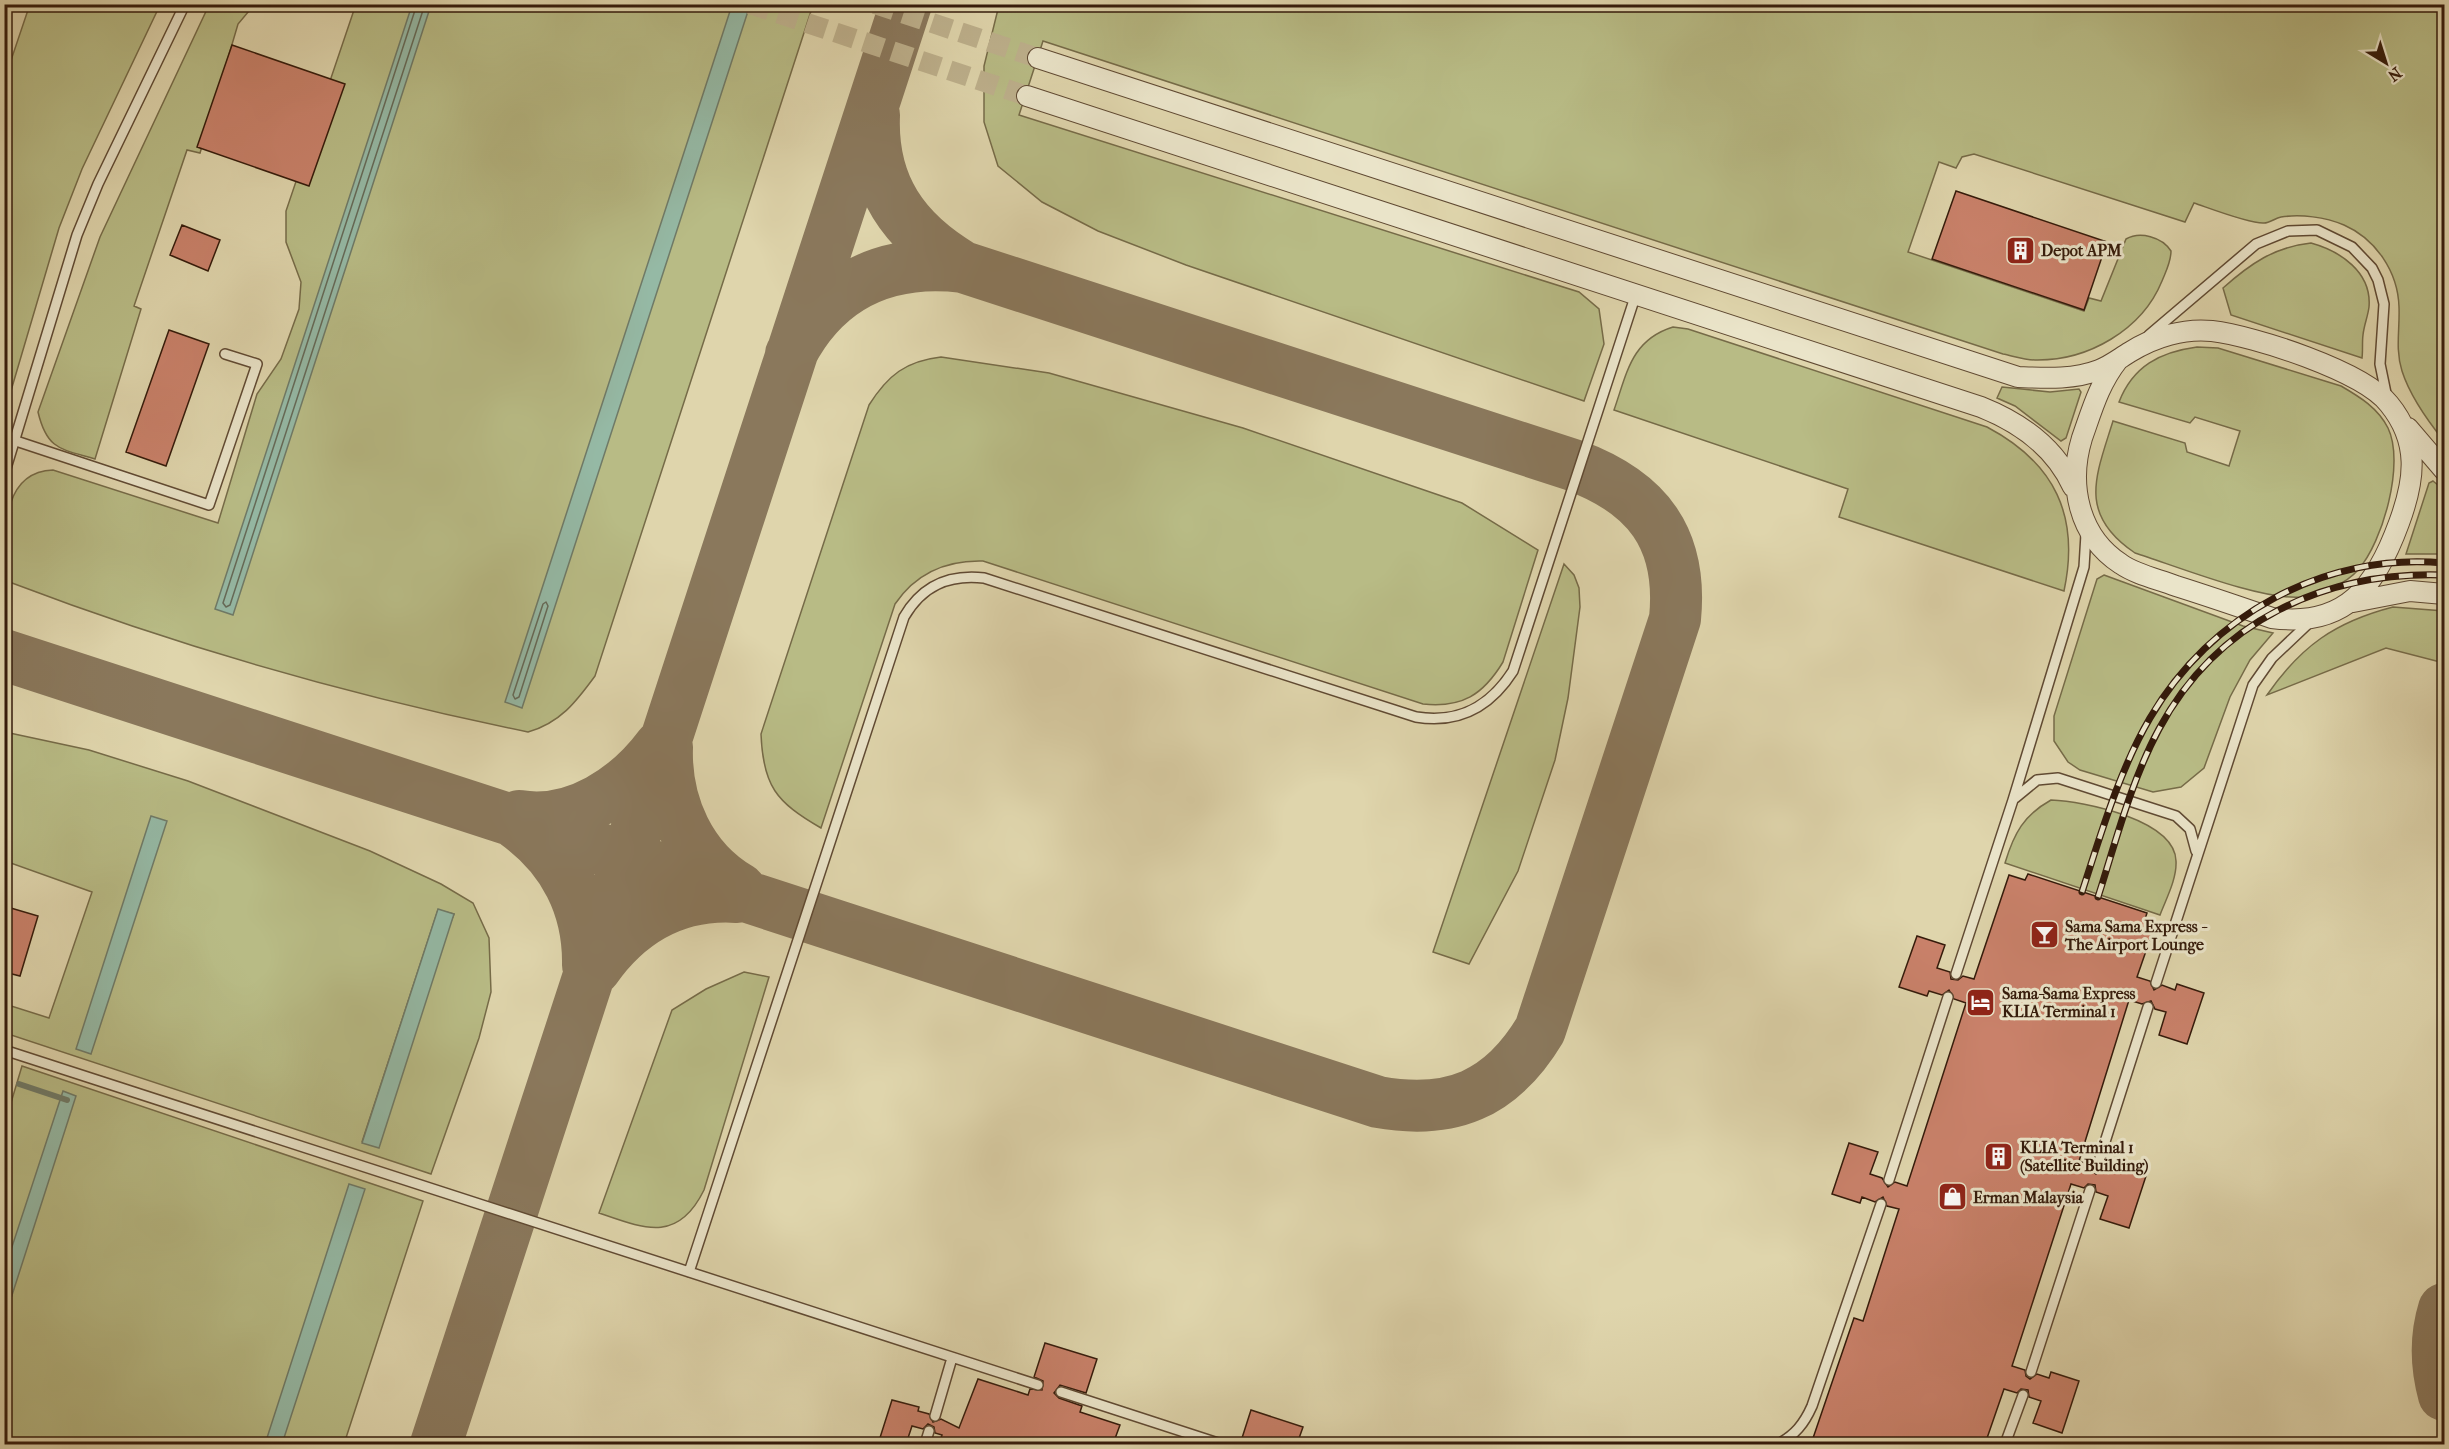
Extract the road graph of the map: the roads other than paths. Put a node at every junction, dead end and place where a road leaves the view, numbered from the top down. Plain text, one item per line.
1 (185, 4) edge
2 (1038, 57) tunnel mouth
3 (1027, 96) tunnel mouth
4 (1636, 294) junction
5 (225, 354) dead end
6 (2124, 355) junction
7 (2394, 410) junction
8 (16, 441) junction
9 (2445, 470) edge
10 (4, 475) edge
11 (2076, 492) junction
12 (2083, 516) junction
13 (2445, 594) edge
14 (2346, 604) junction
15 (2322, 616) junction
16 (2013, 800) junction
17 (2196, 855) junction
18 (1956, 974) dead end
19 (2156, 983) dead end
20 (1948, 997) dead end
21 (2148, 1006) dead end
22 (4, 1050) edge
23 (2097, 1167) dead end
24 (1889, 1180) dead end
25 (2090, 1190) dead end
26 (1881, 1204) dead end
27 (689, 1272) junction
28 (952, 1358) junction
29 (2031, 1372) dead end
30 (1038, 1385) dead end
31 (1061, 1392) dead end
32 (2023, 1395) dead end
33 (935, 1416) dead end
34 (929, 1431) dead end
35 (925, 1444) edge
36 (1221, 1444) edge
37 (1778, 1444) edge
38 (2005, 1444) edge

1 - 8 lane
2 - 6 street
3 - 4 street
4 - 11 street
4 - 27 lane
5 - 8 lane
6 - 7 street
6 - 7 lane
6 - 11 street
7 - 9 street
7 - 14 street
8 - 10 lane
11 - 12 street
12 - 15 street
12 - 16 lane
13 - 14 street
14 - 15 street
15 - 17 lane
16 - 17 lane
16 - 18 lane
17 - 19 lane
20 - 24 lane
21 - 23 lane
22 - 27 lane
25 - 29 lane
26 - 37 lane
27 - 28 lane
28 - 30 lane
28 - 33 lane
31 - 36 lane
32 - 38 lane
34 - 35 lane

